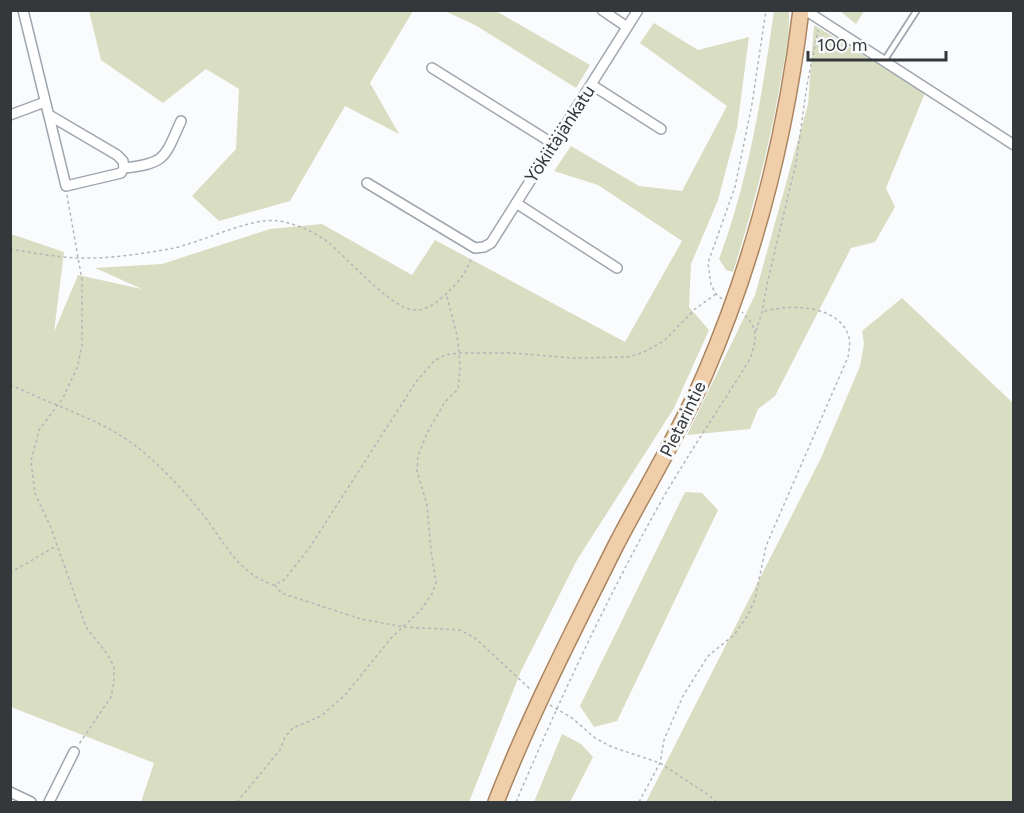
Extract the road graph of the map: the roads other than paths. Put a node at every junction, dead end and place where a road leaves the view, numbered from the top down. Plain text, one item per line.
1 (23, 10) edge
2 (602, 10) edge
3 (638, 10) edge
4 (803, 10) edge
5 (917, 10) edge
6 (627, 27) junction
7 (884, 62) junction
8 (432, 68) dead end
9 (592, 85) junction
10 (45, 102) junction
11 (10, 115) edge
12 (49, 115) junction
13 (181, 121) dead end
14 (661, 129) dead end
15 (552, 143) junction
16 (1014, 145) edge
17 (124, 168) junction
18 (367, 183) dead end
19 (516, 203) junction
20 (617, 268) dead end
21 (74, 752) road end
22 (10, 792) edge
23 (31, 802) edge
24 (49, 802) edge
25 (496, 802) edge

1 - 10 street
2 - 6 street
3 - 6 street, Yökiitäjänkatu
4 - 7 street
4 - 25 main road, Pietarintie
5 - 7 lane
6 - 9 street, Yökiitäjänkatu
7 - 16 street
8 - 15 street
9 - 14 street
9 - 15 street, Yökiitäjänkatu
10 - 11 street
10 - 12 street
12 - 17 street
12 - 17 street
13 - 17 street
15 - 19 street, Yökiitäjänkatu
18 - 19 street, Yökiitäjänkatu
19 - 20 street
21 - 24 street
22 - 23 street

